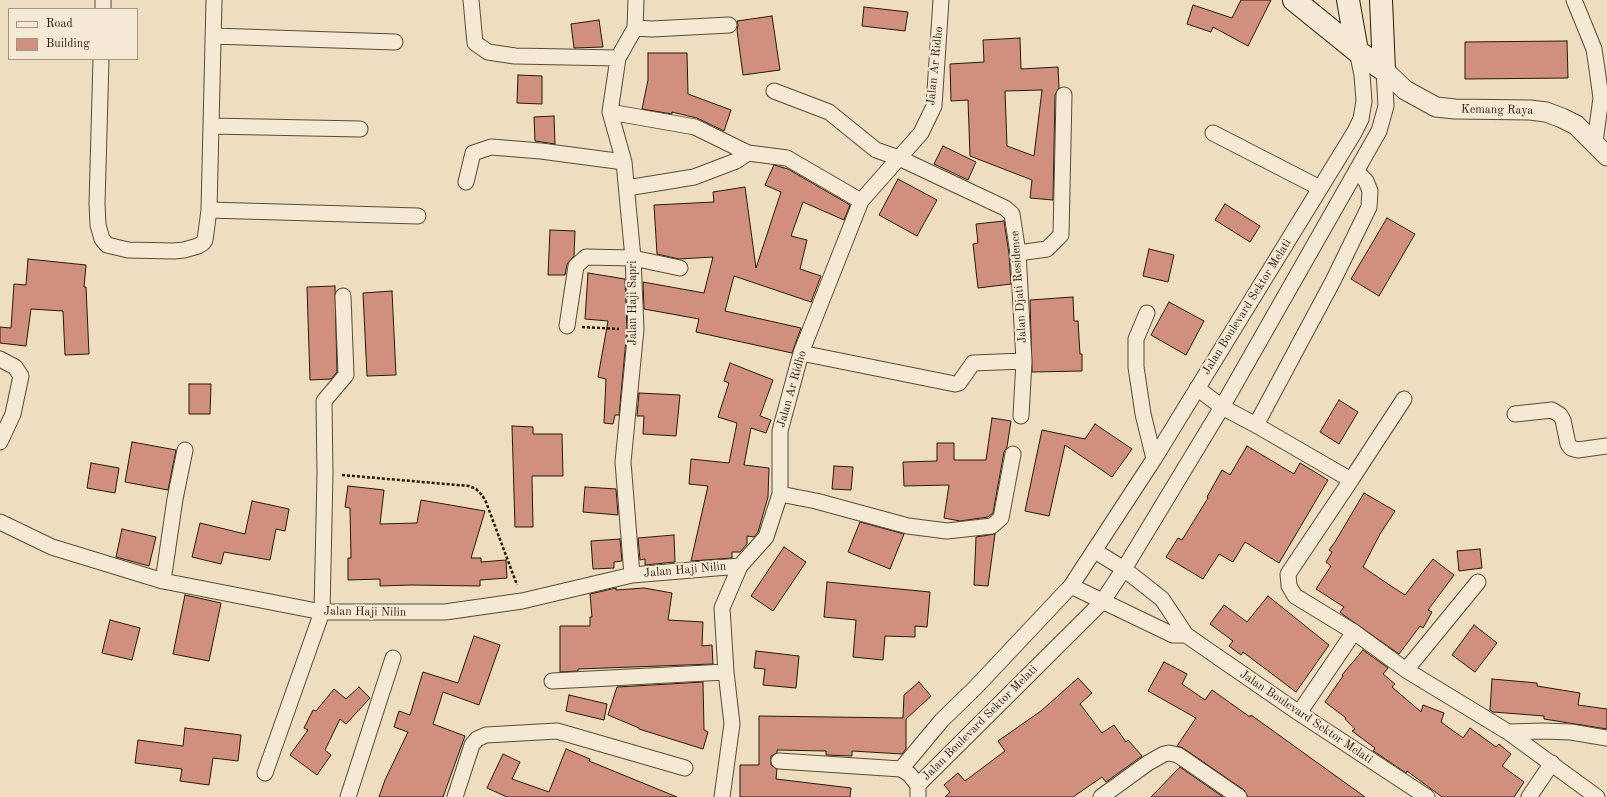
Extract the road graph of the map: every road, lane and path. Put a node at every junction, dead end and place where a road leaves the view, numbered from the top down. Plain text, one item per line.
1 (214, 0) edge
2 (470, 0) edge
3 (636, 0) edge
4 (941, 0) edge
5 (1294, 0) edge
6 (1381, 0) edge
7 (1574, 0) edge
8 (1348, 2) edge
9 (1316, 17) junction
10 (729, 25) dead end
11 (635, 28) junction
12 (213, 36) junction
13 (395, 42) dead end
14 (1357, 51) junction
15 (618, 58) junction
16 (101, 60) edge
17 (1602, 69) edge
18 (1384, 70) junction
19 (774, 91) dead end
20 (1064, 95) dead end
21 (610, 112) junction
22 (211, 126) junction
23 (360, 129) dead end
24 (1213, 133) dead end
25 (1601, 149) edge
26 (748, 153) junction
27 (899, 158) junction
28 (624, 162) junction
29 (1356, 171) junction
30 (466, 182) dead end
31 (627, 188) junction
32 (1320, 188) junction
33 (862, 201) junction
34 (210, 210) junction
35 (418, 216) dead end
36 (1018, 253) junction
37 (633, 258) junction
38 (680, 268) dead end
39 (343, 296) dead end
40 (1147, 313) dead end
41 (567, 326) joint
42 (636, 329) junction
43 (801, 353) junction
44 (0, 358) edge
45 (1024, 361) junction
46 (1197, 388) junction
47 (1404, 399) dead end
48 (1222, 407) junction
49 (1515, 414) dead end
50 (1021, 416) dead end
51 (1256, 425) junction
52 (0, 442) edge
53 (1607, 446) edge
54 (185, 450) dead end
55 (1013, 454) dead end
56 (1154, 459) junction
57 (326, 474) junction
58 (1351, 480) junction
59 (780, 494) junction
60 (0, 522) edge
61 (1095, 551) junction
62 (740, 566) junction
63 (1124, 569) junction
64 (632, 575) junction
65 (163, 581) junction
66 (1478, 582) dead end
67 (1071, 586) junction
68 (522, 601) junction
69 (1102, 602) junction
70 (322, 612) junction
71 (1354, 632) junction
72 (1186, 635) junction
73 (393, 658) dead end
74 (1406, 670) junction
75 (726, 672) junction
76 (552, 681) dead end
77 (1299, 713) junction
78 (1508, 732) junction
79 (1607, 738) edge
80 (779, 761) dead end
81 (1552, 763) junction
82 (685, 768) dead end
83 (901, 769) junction
84 (264, 773) dead end
85 (918, 791) edge
86 (348, 797) edge
87 (455, 797) edge
88 (722, 797) edge
89 (1101, 797) edge
90 (1239, 797) edge
91 (1427, 797) edge
92 (1529, 797) edge
93 (1597, 797) edge

1 - 12 street
2 - 15 street
3 - 11 street, Jalan Haji Sapri
4 - 27 street, Jalan Ar Ridho
5 - 9 main road
6 - 18 main road
7 - 17 street
8 - 9 main road
8 - 14 main road
9 - 14 main road
10 - 11 street
11 - 15 street, Jalan Haji Sapri
12 - 13 street
12 - 22 street
14 - 18 main road
14 - 32 street, Jalan Boulevard Sektor Melati
15 - 21 street, Jalan Haji Sapri
16 - 34 street
17 - 25 street
18 - 25 street, Kemang Raya
18 - 29 street, Jalan Boulevard Sektor Melati
19 - 27 street, Jalan Djati Residence
20 - 36 street
21 - 26 street
21 - 28 street, Jalan Haji Sapri
22 - 23 street
22 - 34 street
24 - 32 street
26 - 31 street
26 - 33 street
27 - 33 street, Jalan Ar Ridho
27 - 36 street, Jalan Djati Residence
28 - 30 street
28 - 31 street, Jalan Haji Sapri
29 - 48 street, Jalan Boulevard Sektor Melati
29 - 51 street
31 - 37 street, Jalan Haji Sapri
32 - 46 street, Jalan Boulevard Sektor Melati
33 - 43 street, Jalan Ar Ridho
34 - 35 street
36 - 45 street, Jalan Djati Residence
37 - 38 street
37 - 41 street
37 - 42 street, Jalan Haji Sapri
39 - 57 street
40 - 56 street
41 - 42 path
42 - 64 street, Jalan Haji Sapri
43 - 45 street
43 - 59 street, Jalan Ar Ridho
44 - 52 street
45 - 50 street, Jalan Djati Residence
46 - 48 street
46 - 56 street, Jalan Boulevard Sektor Melati
47 - 58 street
48 - 51 street
48 - 63 street, Jalan Boulevard Sektor Melati
49 - 53 street
51 - 58 street
54 - 65 street
55 - 59 street
56 - 61 street, Jalan Boulevard Sektor Melati
57 - 68 path
57 - 70 street
58 - 71 street
59 - 62 street, Jalan Ar Ridho
60 - 65 street, Jalan Haji Nilin
61 - 63 street, Jalan Boulevard Sektor Melati
61 - 67 street, Jalan Boulevard Sektor Melati
62 - 64 street, Jalan Haji Nilin
62 - 75 street, Jalan Ar Ridho
63 - 69 street, Jalan Boulevard Sektor Melati
63 - 72 street, Jalan Boulevard Sektor Melati
64 - 68 street, Jalan Haji Nilin
65 - 70 street, Jalan Haji Nilin
66 - 74 street
67 - 69 street, Jalan Boulevard Sektor Melati
67 - 83 street, Jalan Boulevard Sektor Melati
68 - 70 street, Jalan Haji Nilin
69 - 72 street, Jalan Boulevard Sektor Melati
69 - 85 street, Jalan Boulevard Sektor Melati
70 - 84 street
71 - 74 street
71 - 77 street
72 - 77 street, Jalan Boulevard Sektor Melati
73 - 86 street
74 - 78 street
75 - 76 street
75 - 88 street, Jalan Ar Ridho
77 - 91 street, Jalan Boulevard Sektor Melati
78 - 79 street
78 - 81 street
80 - 83 street
81 - 92 street
81 - 93 street
82 - 87 street
83 - 85 street
89 - 90 street

